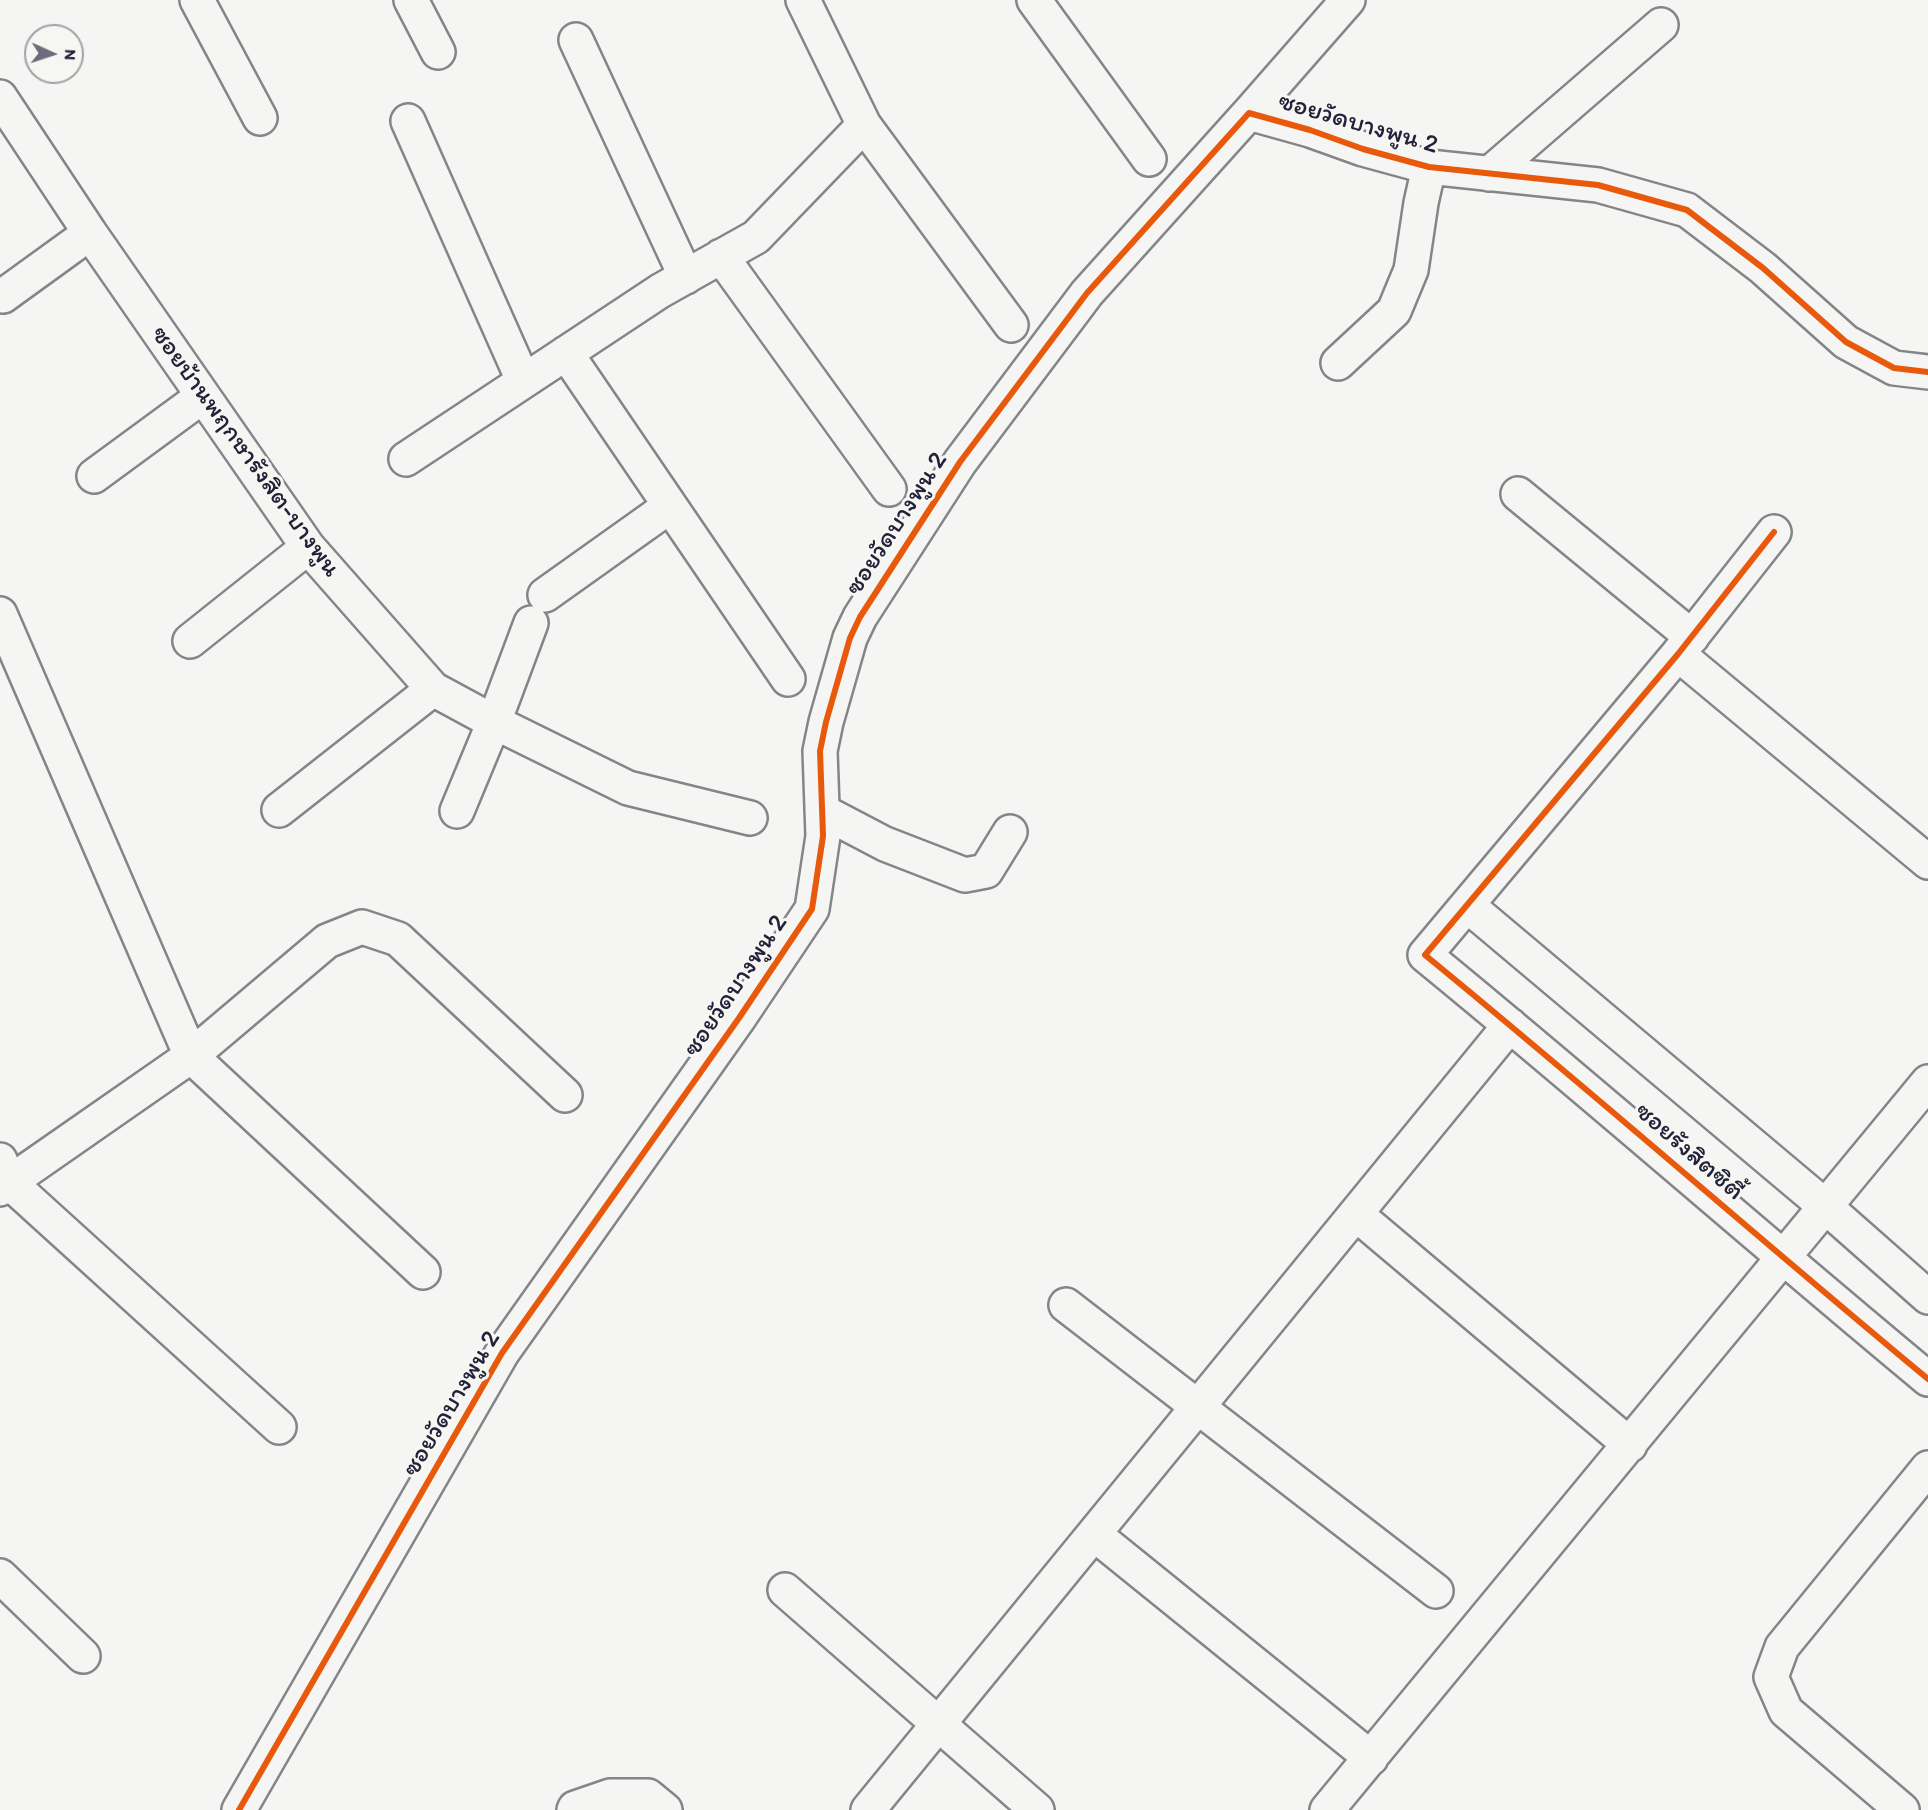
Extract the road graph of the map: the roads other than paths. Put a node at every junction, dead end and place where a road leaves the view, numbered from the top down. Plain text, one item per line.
1 (197, 0) edge
2 (411, 0) edge
3 (803, 0) edge
4 (1034, 0) edge
5 (1348, 0) edge
6 (1661, 25) dead end
7 (576, 40) dead end
8 (438, 52) dead end
9 (0, 98) edge
10 (1249, 113) junction
11 (260, 118) dead end
12 (408, 121) dead end
13 (864, 125) junction
14 (1149, 159) dead end
15 (1429, 167) junction
16 (1489, 174) junction
17 (90, 233) junction
18 (721, 256) junction
19 (686, 277) junction
20 (3, 297) dead end
21 (1011, 325) dead end
22 (566, 353) junction
23 (1338, 363) dead end
24 (1928, 372) edge
25 (523, 380) junction
26 (203, 396) junction
27 (406, 459) dead end
28 (94, 476) dead end
29 (889, 489) dead end
30 (1518, 494) dead end
31 (670, 506) junction
32 (1774, 532) dead end
33 (308, 547) junction
34 (0, 614) edge
35 (190, 640) dead end
36 (1685, 645) junction
37 (788, 679) dead end
38 (433, 689) junction
39 (494, 722) junction
40 (279, 810) dead end
41 (457, 811) dead end
42 (822, 811) junction
43 (750, 818) dead end
44 (1010, 832) dead end
45 (1928, 862) edge
46 (1467, 905) junction
47 (1510, 1025) junction
48 (191, 1056) junction
49 (1928, 1082) edge
50 (565, 1095) dead end
51 (3, 1177) edge
52 (1826, 1207) junction
53 (1356, 1214) junction
54 (1784, 1259) junction
55 (423, 1272) dead end
56 (1928, 1297) edge
57 (1066, 1305) dead end
58 (1928, 1379) edge
59 (1197, 1408) junction
60 (279, 1427) dead end
61 (1630, 1445) junction
62 (1928, 1468) edge
63 (1094, 1534) junction
64 (0, 1576) edge
65 (785, 1590) dead end
66 (1436, 1591) dead end
67 (83, 1656) dead end
68 (938, 1724) junction
69 (1371, 1758) junction
70 (239, 1810) edge
71 (574, 1810) edge
72 (664, 1810) edge
73 (868, 1810) edge
74 (1036, 1810) edge
75 (1328, 1810) edge
76 (1902, 1810) edge

1 - 11 street
2 - 8 street
3 - 13 street
4 - 14 street
5 - 10 street
6 - 16 street
7 - 19 street
9 - 17 street, ซอยบ้านพฤกษารังสิต-บางพูน
10 - 15 street, ซอยวัดบางพูน 2
10 - 42 street, ซอยวัดบางพูน 2
12 - 25 street
13 - 18 street
13 - 21 street
15 - 16 street, ซอยวัดบางพูน 2
15 - 23 street
16 - 24 street, ซอยวัดบางพูน 2
17 - 20 street
17 - 26 street, ซอยบ้านพฤกษารังสิต-บางพูน
18 - 19 street
18 - 29 street
19 - 22 street
22 - 25 street
22 - 31 street
25 - 27 street
26 - 28 street
26 - 33 street, ซอยบ้านพฤกษารังสิต-บางพูน
30 - 36 street
31 - 37 street
31 - 39 street
32 - 36 street
33 - 35 street
33 - 38 street, ซอยบ้านพฤกษารังสิต-บางพูน
34 - 48 street
36 - 45 street
36 - 46 street
38 - 39 street, ซอยบ้านพฤกษารังสิต-บางพูน
38 - 40 street
39 - 41 street
39 - 43 street, ซอยบ้านพฤกษารังสิต-บางพูน
42 - 44 street
42 - 70 street, ซอยวัดบางพูน 2
46 - 47 street, ซอยรังสิตซิตี้
46 - 52 street, ซอยรังสิตซิตี้
47 - 53 street
47 - 54 street, ซอยรังสิตซิตี้
48 - 50 street
48 - 51 street
48 - 55 street
49 - 52 street
51 - 60 street
52 - 54 street
52 - 56 street, ซอยรังสิตซิตี้
53 - 59 street
53 - 61 street
54 - 58 street, ซอยรังสิตซิตี้
54 - 61 street
57 - 59 street
59 - 63 street
59 - 66 street
61 - 69 street
62 - 76 street
63 - 68 street
63 - 69 street
64 - 67 street
65 - 68 street
68 - 73 street
68 - 74 street
69 - 75 street
71 - 72 street

